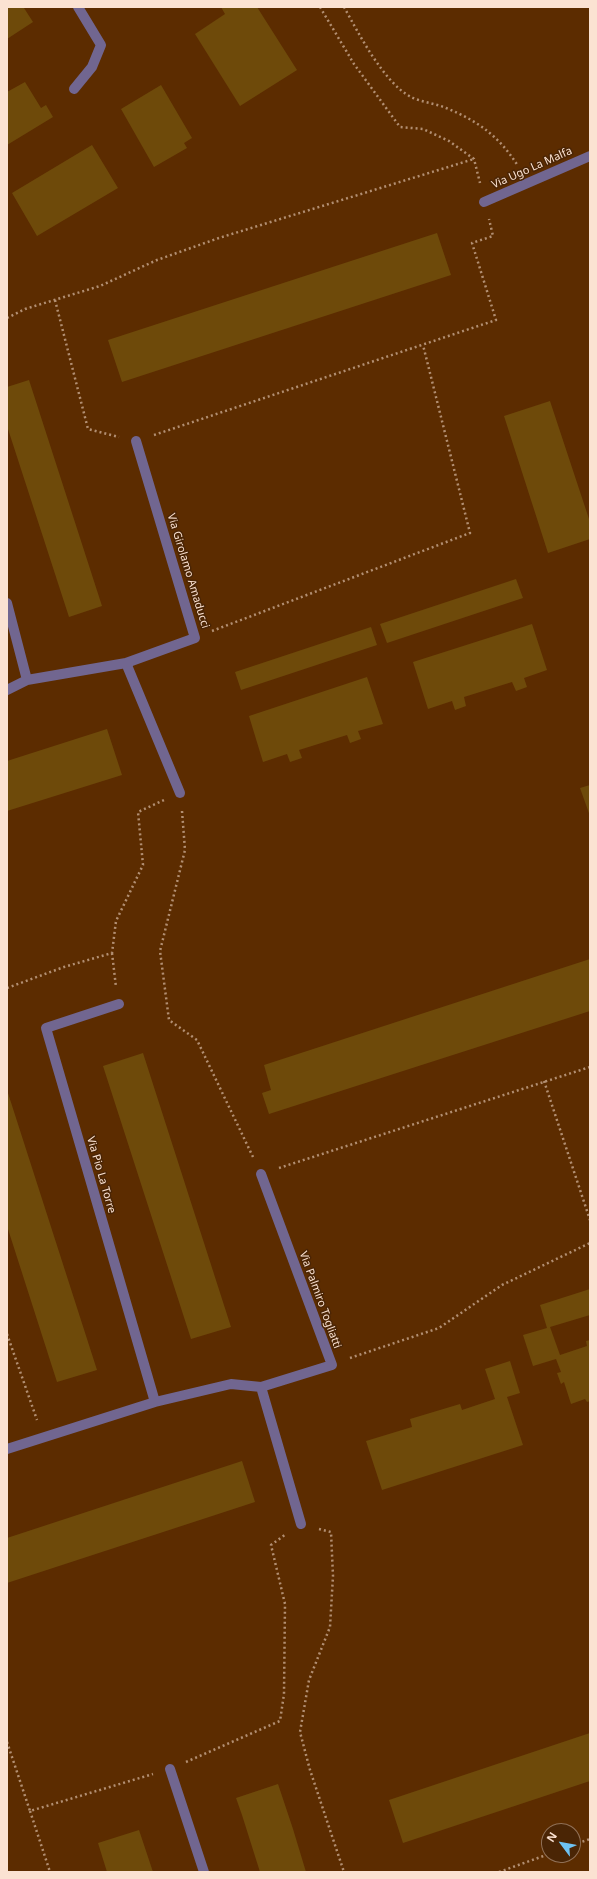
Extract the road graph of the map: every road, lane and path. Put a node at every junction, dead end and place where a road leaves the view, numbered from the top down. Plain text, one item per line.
1 (78, 7) edge
2 (320, 7) edge
3 (344, 7) edge
4 (74, 89) dead end
5 (590, 156) edge
6 (474, 159) junction
7 (529, 184) junction
8 (484, 202) junction
9 (55, 300) junction
10 (7, 318) edge
11 (423, 345) junction
12 (136, 441) junction
13 (7, 603) edge
14 (195, 638) junction
15 (126, 663) junction
16 (27, 680) junction
17 (7, 690) edge
18 (180, 793) junction
19 (112, 954) junction
20 (7, 988) edge
21 (119, 1004) joint
22 (590, 1067) edge
23 (544, 1082) junction
24 (261, 1174) junction
25 (590, 1220) edge
26 (590, 1243) edge
27 (7, 1334) edge
28 (332, 1365) junction
29 (261, 1387) junction
30 (155, 1402) junction
31 (44, 1438) junction
32 (7, 1449) edge
33 (301, 1524) junction
34 (7, 1742) edge
35 (170, 1769) junction
36 (30, 1811) junction
37 (541, 1857) edge
38 (50, 1872) edge
39 (204, 1872) edge
40 (344, 1872) edge
41 (499, 1872) edge

1 - 4 street
2 - 6 path
3 - 7 path
5 - 7 street, Via Ugo La Malfa
6 - 8 path
6 - 9 path
7 - 8 street, Via Ugo La Malfa
8 - 11 path
9 - 10 path
9 - 12 path
11 - 12 path
11 - 14 path
12 - 14 street, Via Girolamo Amaducci
13 - 16 street
14 - 15 street, Via Girolamo Amaducci
15 - 16 street, Via Girolamo Amaducci
15 - 18 street
16 - 17 street, Via Girolamo Amaducci
18 - 19 path
18 - 24 path
19 - 20 path
19 - 21 path
21 - 30 street, Via Pio La Torre
22 - 23 path
23 - 24 path
23 - 25 path
24 - 28 street, Via Palmiro Togliatti
26 - 28 path
27 - 31 path
28 - 29 street, Via Palmiro Togliatti
29 - 30 street, Via Palmiro Togliatti
29 - 33 street
30 - 31 street, Via Palmiro Togliatti
31 - 32 street, Via Palmiro Togliatti
33 - 35 path
33 - 40 path
34 - 36 path
35 - 36 path
35 - 39 street
36 - 38 path
37 - 41 path

